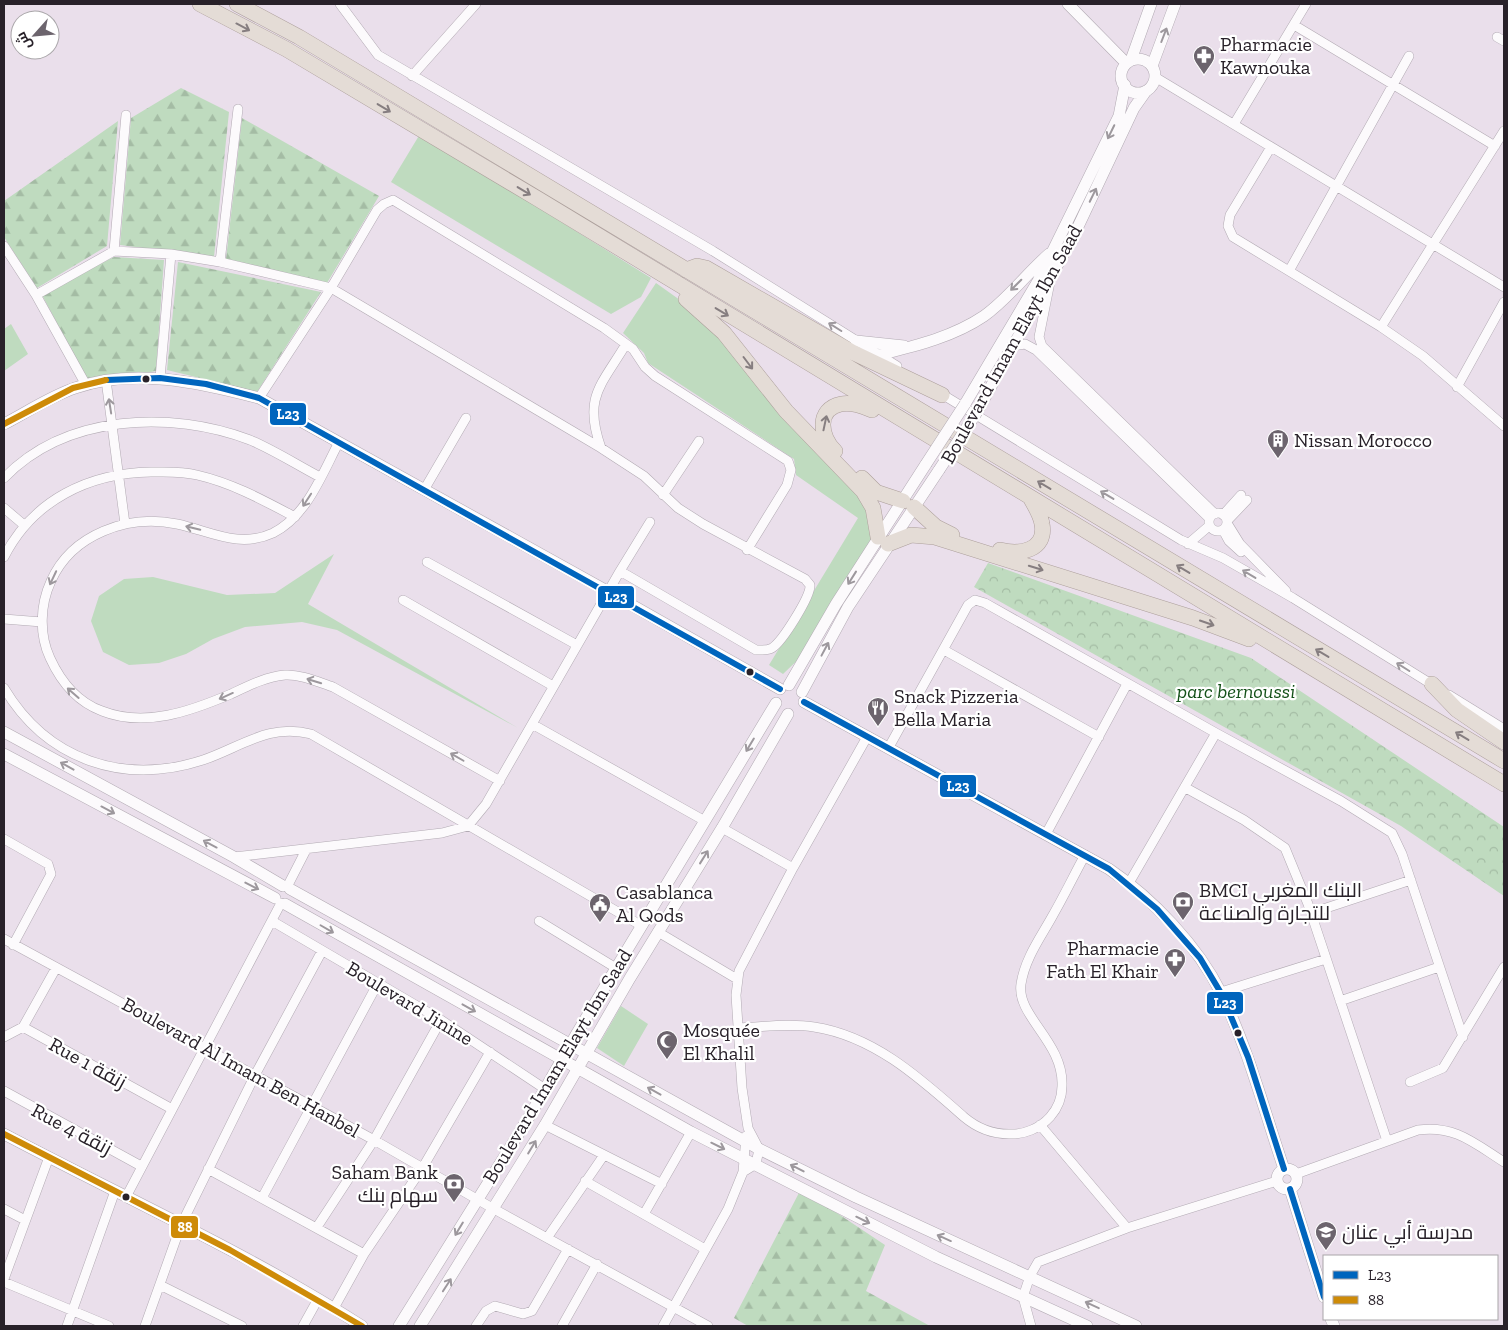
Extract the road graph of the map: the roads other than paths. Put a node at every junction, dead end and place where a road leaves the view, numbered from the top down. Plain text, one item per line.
1 (200, 4) edge
2 (237, 4) edge
3 (340, 4) edge
4 (476, 4) edge
5 (1068, 4) edge
6 (1152, 4) edge
7 (1174, 4) edge
8 (1306, 4) edge
9 (1294, 25) junction
10 (1409, 56) dead end
11 (1129, 62) junction
12 (1154, 71) junction
13 (412, 76) junction
14 (1394, 84) junction
15 (1125, 85) junction
16 (1146, 91) junction
17 (238, 109) dead end
18 (126, 114) dead end
19 (1234, 124) junction
20 (1504, 131) edge
21 (1495, 146) junction
22 (1271, 147) junction
23 (1337, 186) junction
24 (1432, 243) junction
25 (4, 246) edge
26 (114, 251) junction
27 (1052, 251) junction
28 (171, 254) junction
29 (220, 262) junction
30 (651, 269) junction
31 (686, 270) junction
32 (1289, 271) junction
33 (1051, 279) junction
34 (1504, 287) edge
35 (331, 288) junction
36 (36, 295) junction
37 (1504, 302) edge
38 (1381, 328) junction
39 (856, 341) junction
40 (626, 344) junction
41 (1013, 346) junction
42 (910, 347) junction
43 (879, 355) junction
44 (160, 378) junction
45 (106, 380) junction
46 (86, 384) junction
47 (1457, 387) junction
48 (942, 395) junction
49 (259, 398) junction
50 (466, 418) dead end
51 (901, 420) junction
52 (4, 424) edge
53 (113, 425) junction
54 (1504, 426) edge
55 (699, 441) dead end
56 (339, 442) junction
57 (601, 448) junction
58 (119, 474) junction
59 (320, 477) junction
60 (4, 478) edge
61 (424, 490) junction
62 (663, 495) junction
63 (1031, 498) junction
64 (1244, 498) dead end
65 (908, 504) junction
66 (4, 508) edge
67 (295, 517) junction
68 (1219, 521) junction
69 (650, 522) dead end
70 (125, 524) junction
71 (24, 526) junction
72 (883, 540) junction
73 (1188, 544) junction
74 (747, 550) junction
75 (4, 557) edge
76 (427, 562) dead end
77 (620, 571) junction
78 (607, 591) junction
79 (1294, 598) junction
80 (403, 600) dead end
81 (4, 619) edge
82 (42, 622) junction
83 (577, 645) junction
84 (944, 650) junction
85 (1330, 680) junction
86 (1127, 684) junction
87 (1432, 684) junction
88 (553, 686) junction
89 (784, 687) junction
90 (4, 688) edge
91 (803, 697) junction
92 (776, 703) junction
93 (788, 714) junction
94 (532, 724) junction
95 (1504, 729) edge
96 (4, 732) edge
97 (1216, 734) junction
98 (867, 737) junction
99 (1099, 737) junction
100 (1504, 742) edge
101 (889, 747) junction
102 (4, 754) edge
103 (1504, 760) edge
104 (500, 781) junction
105 (1504, 784) edge
106 (1186, 788) junction
107 (705, 821) junction
108 (468, 826) junction
109 (722, 828) junction
110 (1046, 834) junction
111 (4, 839) edge
112 (306, 850) junction
113 (1085, 855) junction
114 (234, 857) junction
115 (792, 868) junction
116 (1411, 880) junction
117 (1129, 883) junction
118 (286, 887) junction
119 (281, 902) junction
120 (1311, 913) junction
121 (272, 921) junction
122 (539, 921) dead end
123 (642, 926) junction
124 (658, 932) junction
125 (4, 939) edge
126 (13, 945) junction
127 (322, 951) junction
128 (1326, 959) junction
129 (1439, 967) junction
130 (1504, 967) edge
131 (56, 968) junction
132 (616, 968) junction
133 (737, 979) junction
134 (378, 983) junction
135 (1221, 992) junction
136 (1340, 1000) junction
137 (441, 1020) junction
138 (23, 1027) junction
139 (738, 1028) junction
140 (4, 1036) edge
141 (1463, 1037) junction
142 (571, 1044) junction
143 (205, 1048) junction
144 (490, 1052) junction
145 (585, 1053) junction
146 (561, 1060) junction
147 (577, 1069) junction
148 (255, 1075) junction
149 (1410, 1082) dead end
150 (545, 1089) junction
151 (4, 1091) edge
152 (312, 1107) junction
153 (172, 1109) junction
154 (545, 1125) junction
155 (1040, 1125) junction
156 (748, 1128) junction
157 (691, 1132) junction
158 (4, 1134) edge
159 (374, 1140) junction
160 (745, 1141) junction
161 (1388, 1141) junction
162 (759, 1148) junction
163 (604, 1155) junction
164 (49, 1158) junction
165 (742, 1158) junction
166 (1504, 1162) edge
167 (756, 1164) junction
168 (141, 1166) junction
169 (423, 1167) junction
170 (208, 1168) junction
171 (1284, 1169) junction
172 (743, 1172) junction
173 (1296, 1174) junction
174 (585, 1181) junction
175 (1277, 1181) junction
176 (662, 1184) junction
177 (1290, 1189) junction
178 (115, 1191) junction
179 (126, 1197) junction
180 (262, 1198) junction
181 (477, 1199) junction
182 (4, 1209) edge
183 (494, 1209) junction
184 (644, 1214) junction
185 (25, 1220) junction
186 (181, 1225) junction
187 (317, 1227) junction
188 (1127, 1228) junction
189 (547, 1238) junction
190 (568, 1249) junction
191 (705, 1249) junction
192 (364, 1254) junction
193 (597, 1264) junction
194 (1006, 1265) junction
195 (1030, 1276) junction
196 (4, 1280) edge
197 (997, 1284) junction
198 (160, 1285) junction
199 (1323, 1294) edge
200 (1023, 1297) junction
201 (318, 1299) junction
202 (674, 1307) junction
203 (334, 1308) junction
204 (72, 1309) junction
205 (67, 1326) edge
206 (109, 1326) edge
207 (146, 1326) edge
208 (242, 1326) edge
209 (303, 1326) edge
210 (362, 1326) edge
211 (399, 1326) edge
212 (420, 1326) edge
213 (476, 1326) edge
214 (562, 1326) edge
215 (663, 1326) edge
216 (708, 1326) edge
217 (1031, 1326) edge
218 (1087, 1326) edge
219 (1136, 1326) edge

1 -> 30 highway
2 - 31 highway
3 - 13 street
4 - 13 street
5 - 11 street
6 - 11 street
12 -> 7 street
8 - 9 street
9 - 14 street
9 - 19 street
10 - 14 street
11 - 12 street
11 - 15 street
12 - 16 street
12 - 19 street
39 -> 13 street
14 - 21 street
14 - 23 street
15 - 16 street
15 -> 27 street, Boulevard Imam Elayt Ibn Saad
33 -> 16 street, Boulevard Imam Elayt Ibn Saad
17 - 29 street
18 - 26 street
19 - 22 street
20 - 21 street
21 - 24 street
22 - 23 street
22 - 32 street
23 - 24 street
23 - 32 street
24 - 34 street
24 - 38 street
25 - 36 street
26 - 28 street
26 - 36 street
27 -> 42 street
27 - 65 street, Boulevard Imam Elayt Ibn Saad, bridge
28 - 29 street
28 - 44 street
29 - 35 street
30 -> 51 highway
30 -> 72 highway
31 - 48 highway
103 -> 31 highway
32 - 38 street
33 - 41 street, Boulevard Imam Elayt Ibn Saad
33 - 68 street
35 - 40 street
35 - 49 street
35 - 57 street
36 - 46 street
37 - 47 street
38 - 47 street
39 - 42 street
39 - 43 street
40 - 57 street
40 - 74 street
41 - 65 street, Boulevard Imam Elayt Ibn Saad, bridge
41 - 68 street
42 - 43 street
43 - 48 street
44 - 45 street
44 - 49 street
45 - 46 street
53 -> 45 street
46 - 52 street
47 - 54 street
73 -> 48 street
49 - 56 street
50 - 61 street
51 - 63 highway
65 -> 51 highway
53 - 58 street
53 - 59 street
53 - 60 street
55 - 62 street
56 - 59 street
56 - 61 street
57 - 62 street
58 - 67 street
58 - 70 street
58 - 71 street
59 -> 67 street
61 - 78 street
62 - 74 street
63 - 65 highway
63 - 85 highway
64 - 68 street
65 - 72 street, Boulevard Imam Elayt Ibn Saad
66 - 71 street
67 -> 70 street
68 - 73 street
68 - 79 street
69 - 77 street
70 -> 82 street
71 - 75 street
72 -> 85 highway
72 -> 89 street, Boulevard Imam Elayt Ibn Saad
91 -> 72 street, Boulevard Imam Elayt Ibn Saad
79 -> 73 street
74 - 77 street
76 - 83 street
77 - 78 street
78 - 83 street
78 - 89 street
87 -> 79 street
80 - 88 street
81 - 82 street
104 -> 82 street
83 - 88 street
84 - 86 street
84 - 99 street
84 - 101 street
85 - 105 highway
86 - 97 street
86 - 99 street
87 - 95 street
87 - 100 highway
88 - 94 street
89 - 91 street
89 - 92 street
90 - 108 street
91 - 93 street
91 - 98 street
92 - 93 street
92 -> 107 street, Boulevard Imam Elayt Ibn Saad
93 - 109 street, Boulevard Imam Elayt Ibn Saad
94 - 104 street
94 - 107 street
114 -> 96 street
97 - 106 street
97 - 116 street
98 - 101 street
98 - 115 street
99 - 110 street
101 - 110 street
102 -> 119 street
104 - 108 street
106 - 117 street
106 - 120 street
107 - 123 street, Boulevard Imam Elayt Ibn Saad
108 - 112 street
108 - 123 street
109 - 115 street
124 -> 109 street, Boulevard Imam Elayt Ibn Saad
110 - 113 street
111 - 126 street
112 - 114 street
112 - 118 street
113 - 117 street
113 - 155 street
114 - 118 street
115 - 133 street
116 - 120 street
116 - 129 street
117 - 135 street
118 - 119 street
118 - 142 street
119 - 121 street
119 -> 146 street
120 - 128 street
121 - 127 street, Boulevard Jinine
121 - 143 street
122 - 132 street
123 - 132 street, Boulevard Imam Elayt Ibn Saad
124 - 133 street
124 - 145 street, Boulevard Imam Elayt Ibn Saad
125 - 126 street, Boulevard Al Imam Ben Hanbel
126 - 131 street, Boulevard Al Imam Ben Hanbel
127 - 134 street, Boulevard Jinine
127 - 148 street
128 - 135 street
128 - 136 street
129 - 136 street
129 - 141 street
130 - 141 street
131 - 138 street
131 - 143 street, Boulevard Al Imam Ben Hanbel
132 - 142 street, Boulevard Imam Elayt Ibn Saad
133 - 139 street
134 - 137 street, Boulevard Jinine
134 - 152 street
135 - 171 street
136 - 161 street
137 - 144 street, Boulevard Jinine
137 - 159 street
138 - 140 street
138 - 153 street, Rue 1 زنقة
139 - 155 street
139 - 156 street
141 - 149 street
142 - 145 street
142 - 146 street, Boulevard Imam Elayt Ibn Saad
143 - 148 street, Boulevard Al Imam Ben Hanbel
143 - 153 street
144 - 150 street, Boulevard Jinine
144 - 169 street
145 - 147 street, Boulevard Imam Elayt Ibn Saad
160 -> 145 street
146 - 147 street
146 - 150 street, Boulevard Imam Elayt Ibn Saad
147 - 154 street, Boulevard Imam Elayt Ibn Saad
147 - 157 street
148 - 152 street, Boulevard Al Imam Ben Hanbel
148 - 170 street
150 - 181 street, Boulevard Imam Elayt Ibn Saad
151 - 168 street, Rue 4 زنقة
152 - 159 street, Boulevard Al Imam Ben Hanbel
152 - 180 street
153 - 168 street
154 - 163 street
183 -> 154 street, Boulevard Imam Elayt Ibn Saad
155 - 188 street
156 - 160 street
156 - 162 street
157 -> 165 street
157 - 176 street
158 - 164 street
159 - 169 street, Boulevard Al Imam Ben Hanbel
159 - 187 street
160 - 162 street
160 - 165 street
161 - 166 street
161 - 173 street
162 - 167 street
194 -> 162 street
163 - 174 street
163 - 176 street
164 - 178 street
164 - 185 street
165 - 167 street
165 - 172 street
167 - 172 street
167 -> 197 street
168 - 179 street
169 - 181 street, Boulevard Al Imam Ben Hanbel
169 - 192 street
170 - 180 street
170 - 186 street
171 - 173 street
171 - 175 street
172 - 191 street
173 - 177 street
174 - 184 street
174 - 189 street
175 - 177 street
175 - 188 street
176 - 184 street
177 - 199 street
178 - 179 street
178 - 204 street
179 - 186 street
180 - 187 street
181 - 183 street, Boulevard Al Imam Ben Hanbel
181 -> 211 street, Boulevard Imam Elayt Ibn Saad
182 - 185 street
183 - 189 street, Boulevard Al Imam Ben Hanbel
212 -> 183 street, Boulevard Imam Elayt Ibn Saad
184 - 191 street
185 - 196 street
186 - 198 street
186 - 201 street
187 - 192 street
188 - 195 street
189 - 190 street, Boulevard Al Imam Ben Hanbel
190 - 193 street, Boulevard Al Imam Ben Hanbel
190 - 213 street
191 - 202 street
192 - 203 street
193 - 202 street, Boulevard Al Imam Ben Hanbel
193 - 214 street
194 - 195 street
194 - 197 street
195 - 200 street
219 -> 195 street
196 - 204 street
197 - 200 street
198 - 207 street
198 - 208 street
200 - 217 street
200 - 218 street
201 - 203 street
201 - 209 street
202 - 215 street
202 - 216 street, Boulevard Al Imam Ben Hanbel
203 - 210 street
204 - 205 street
204 - 206 street

